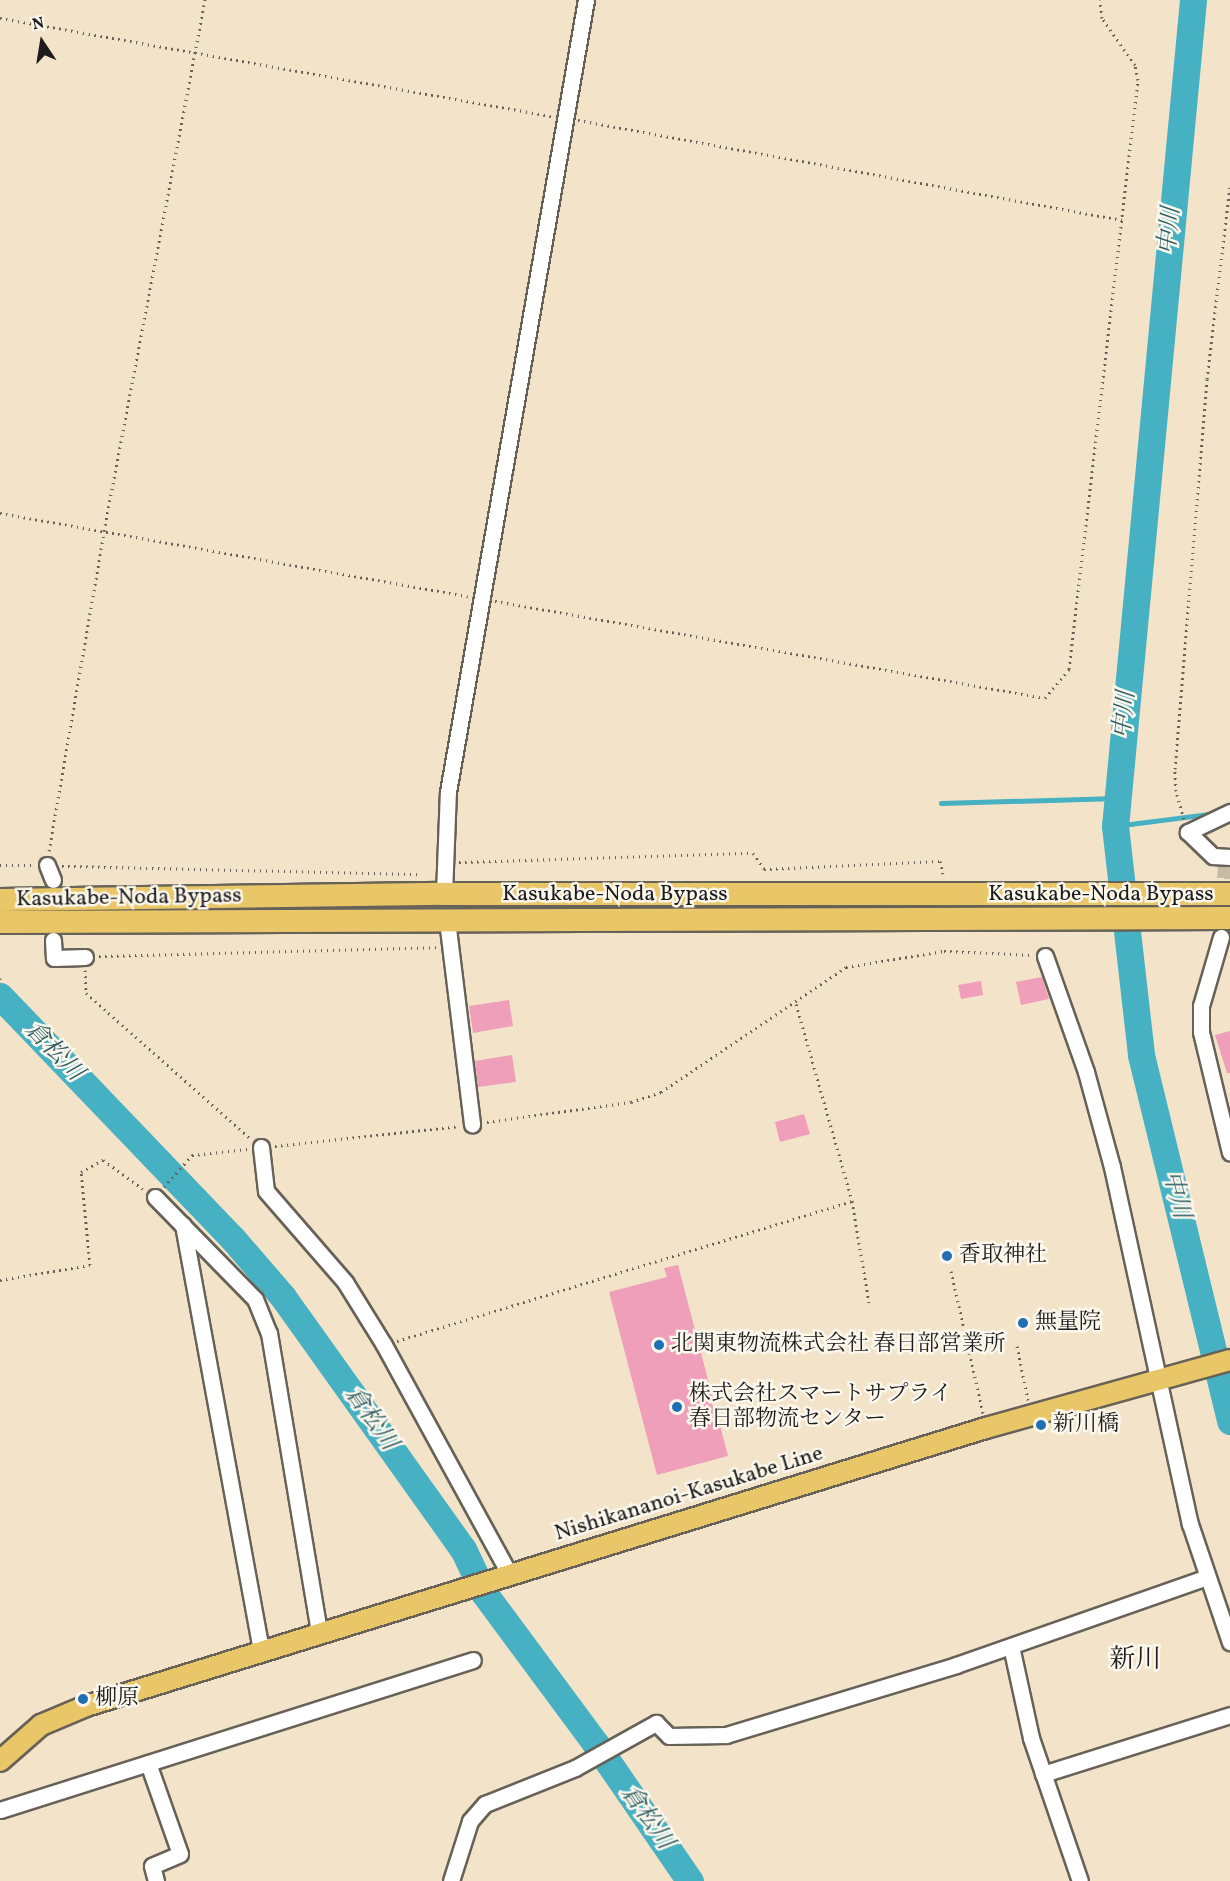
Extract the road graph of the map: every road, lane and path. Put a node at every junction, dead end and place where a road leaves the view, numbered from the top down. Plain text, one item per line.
1 (205, 0) edge
2 (586, 0) edge
3 (1100, 0) edge
4 (0, 18) edge
5 (196, 54) junction
6 (566, 118) junction
7 (1230, 186) edge
8 (1122, 220) junction
9 (0, 513) edge
10 (104, 531) junction
11 (481, 598) junction
12 (1230, 812) edge
13 (1188, 832) junction
14 (1230, 857) edge
15 (0, 865) edge
16 (47, 865) junction
17 (943, 874) dead end
18 (444, 877) junction
19 (53, 880) dead end
20 (1230, 894) edge
21 (0, 900) edge
22 (447, 920) junction
23 (0, 922) edge
24 (1225, 928) edge
25 (53, 940) dead end
26 (451, 947) junction
27 (1045, 956) joint
28 (85, 957) junction
29 (796, 1004) junction
30 (472, 1124) junction
31 (261, 1148) junction
32 (1230, 1153) edge
33 (155, 1197) junction
34 (852, 1201) junction
35 (183, 1225) junction
36 (951, 1271) dead end
37 (0, 1280) edge
38 (869, 1303) dead end
39 (384, 1345) junction
40 (1017, 1346) dead end
41 (1230, 1360) edge
42 (1170, 1376) junction
43 (1031, 1414) junction
44 (986, 1428) junction
45 (509, 1573) junction
46 (1205, 1578) junction
47 (319, 1633) junction
48 (1230, 1642) edge
49 (1011, 1646) junction
50 (261, 1652) junction
51 (473, 1660) dead end
52 (1230, 1715) edge
53 (0, 1761) edge
54 (148, 1763) junction
55 (1043, 1774) junction
56 (0, 1810) edge
57 (156, 1881) edge
58 (450, 1881) edge
59 (1080, 1881) edge

1 - 5 path
2 - 6 street
3 - 8 path
4 - 5 path
5 - 6 path
5 - 10 path
6 - 8 path
6 - 11 street
7 - 13 path
8 - 11 path
9 - 10 path
10 - 11 path
10 - 16 path
11 - 18 street
12 - 13 street
13 - 14 street
15 - 16 path
16 - 18 path
16 - 19 street
17 - 18 path
18 - 20 highway, Kasukabe-Noda Bypass
18 - 21 highway, Kasukabe-Noda Bypass
22 - 23 highway, Kasukabe-Noda Bypass
22 - 24 highway, Kasukabe-Noda Bypass
22 - 26 street
24 - 32 street
25 - 28 street
26 - 28 path
26 - 30 street
27 - 29 path
27 - 42 street
28 - 31 path
29 - 30 path
29 - 34 path
30 - 31 path
31 - 33 path
31 - 39 street
33 - 35 street
33 - 37 path
34 - 38 path
34 - 39 path
35 - 47 street
35 - 50 street
36 - 44 path
39 - 45 street
40 - 43 path
41 - 42 main road
42 - 43 main road, Nishikananoi-Kasukabe Line
42 - 46 street
43 - 44 main road, Nishikananoi-Kasukabe Line
44 - 45 main road, Nishikananoi-Kasukabe Line
45 - 47 main road, Nishikananoi-Kasukabe Line
46 - 48 street
46 - 49 street
47 - 50 main road
49 - 55 street
49 - 58 street
50 - 53 main road
51 - 54 street
52 - 55 street
54 - 56 street
54 - 57 street
55 - 59 street

